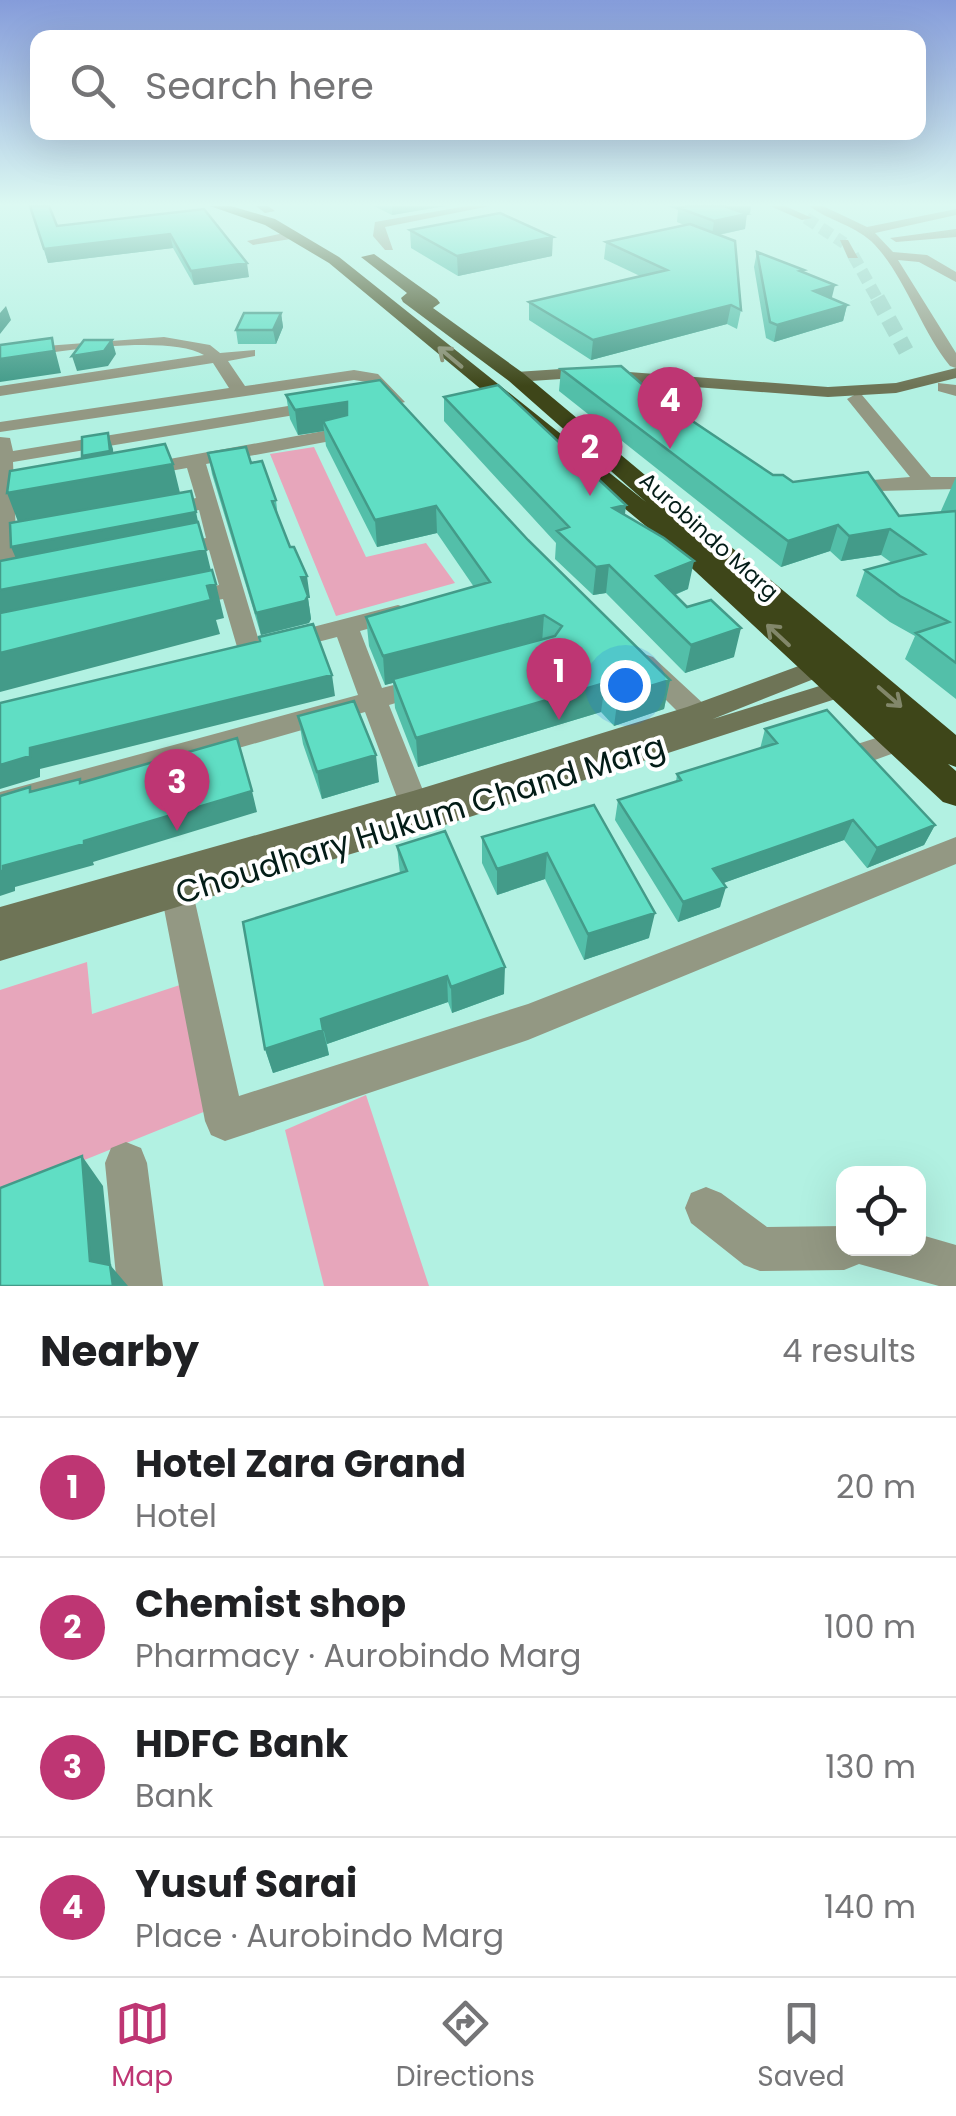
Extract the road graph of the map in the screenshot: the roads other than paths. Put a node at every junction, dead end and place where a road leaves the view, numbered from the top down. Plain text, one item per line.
1 (341, 266) edge
2 (387, 266) edge
3 (893, 266) edge
4 (955, 276) edge
5 (903, 282) junction
6 (248, 353) dead end
7 (0, 355) edge
8 (216, 356) junction
9 (953, 356) edge
10 (548, 375) junction
11 (516, 377) junction
12 (953, 383) edge
13 (628, 385) junction
14 (0, 390) edge
15 (239, 390) junction
16 (389, 394) junction
17 (360, 399) edge
18 (856, 399) junction
19 (644, 400) edge
20 (338, 402) edge
21 (411, 420) edge
22 (1, 427) edge
23 (340, 434) edge
24 (4, 458) junction
25 (195, 460) junction
26 (118, 474) edge
27 (925, 483) junction
28 (956, 484) edge
29 (824, 491) edge
30 (207, 502) junction
31 (134, 516) edge
32 (218, 542) junction
33 (141, 557) edge
34 (10, 584) edge
35 (232, 590) junction
36 (154, 606) edge
37 (420, 607) edge
38 (346, 627) junction
39 (630, 650) edge
40 (815, 669) junction
41 (449, 680) edge
42 (839, 689) junction
43 (374, 700) junction
44 (697, 714) junction
45 (898, 740) junction
46 (861, 754) edge
47 (956, 754) edge
48 (956, 792) edge
49 (413, 803) junction
50 (0, 804) edge
51 (956, 850) edge
52 (178, 893) junction
53 (0, 922) edge
54 (0, 945) edge
55 (126, 1163) dead end
56 (706, 1208) dead end
57 (836, 1248) edge
58 (915, 1256) edge
59 (956, 1271) edge
60 (140, 1286) edge

40 -> 1 highway, Aurobindo Marg
2 - 11 highway, Aurobindo Marg
3 - 5 street
4 - 5 street
5 - 9 street
6 - 8 street
7 - 8 street
8 - 14 street
8 - 15 street
10 - 11 street
10 - 12 street
10 - 13 street
11 -> 47 highway, Aurobindo Marg
12 - 18 street
13 - 18 street
13 - 19 street
15 - 16 street
15 - 22 street
16 - 17 street
16 - 21 street
18 - 27 street
20 - 24 street
22 - 24 street
23 - 25 street
24 - 34 street
25 - 26 street
25 - 30 street
27 - 28 street
27 - 29 street
30 - 31 street
30 - 32 street
32 - 33 street
32 - 35 street
35 - 36 street
35 - 38 street
37 - 38 street
38 - 43 street
39 - 44 street
40 - 42 highway, Aurobindo Marg
40 - 44 street, Choudhary Hukum Chand Marg
41 - 43 street
42 - 45 highway, Aurobindo Marg
42 - 52 street, Choudhary Hukum Chand Marg
43 - 49 street
43 - 50 street
44 - 49 street, Choudhary Hukum Chand Marg
45 - 46 street
45 - 48 highway, Aurobindo Marg
49 - 53 street, Choudhary Hukum Chand Marg
51 - 52 street
52 - 54 street, Choudhary Hukum Chand Marg
55 - 60 street
56 - 57 street
58 - 59 street

